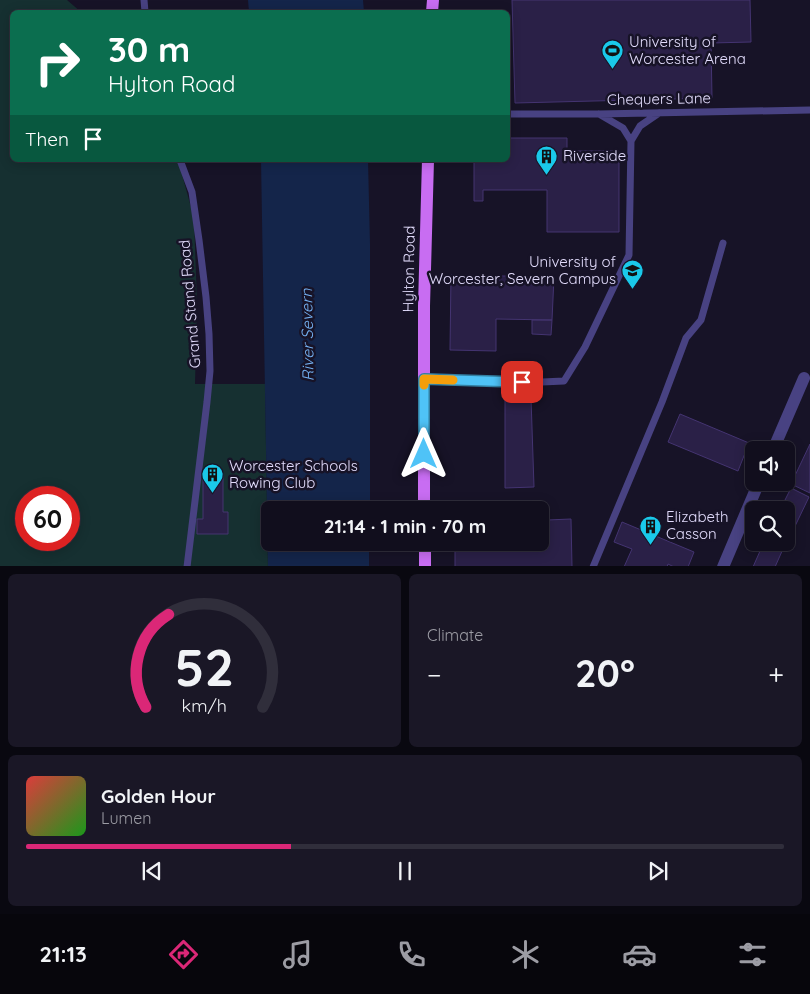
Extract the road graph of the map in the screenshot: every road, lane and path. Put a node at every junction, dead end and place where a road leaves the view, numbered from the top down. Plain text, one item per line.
1 (810, 110) edge
2 (663, 113) junction
3 (510, 114) edge
4 (599, 114) junction
5 (631, 141) junction
6 (181, 162) edge
7 (428, 162) edge
8 (724, 243) dead end
9 (804, 378) dead end
10 (424, 379) junction
11 (777, 441) edge
12 (755, 491) edge
13 (424, 501) edge
14 (425, 551) edge
15 (187, 566) edge
16 (425, 566) edge
17 (593, 566) edge
18 (723, 566) edge

1 - 2 lane, Chequers Lane
2 - 4 lane, Chequers Lane
2 - 5 lane
3 - 4 lane, Chequers Lane
4 - 5 lane
5 - 10 lane
6 - 15 lane, Grand Stand Road
7 - 10 main road, Hylton Road
8 - 17 lane
9 - 11 street
10 - 13 main road, Hylton Road
12 - 18 street
14 - 16 main road

